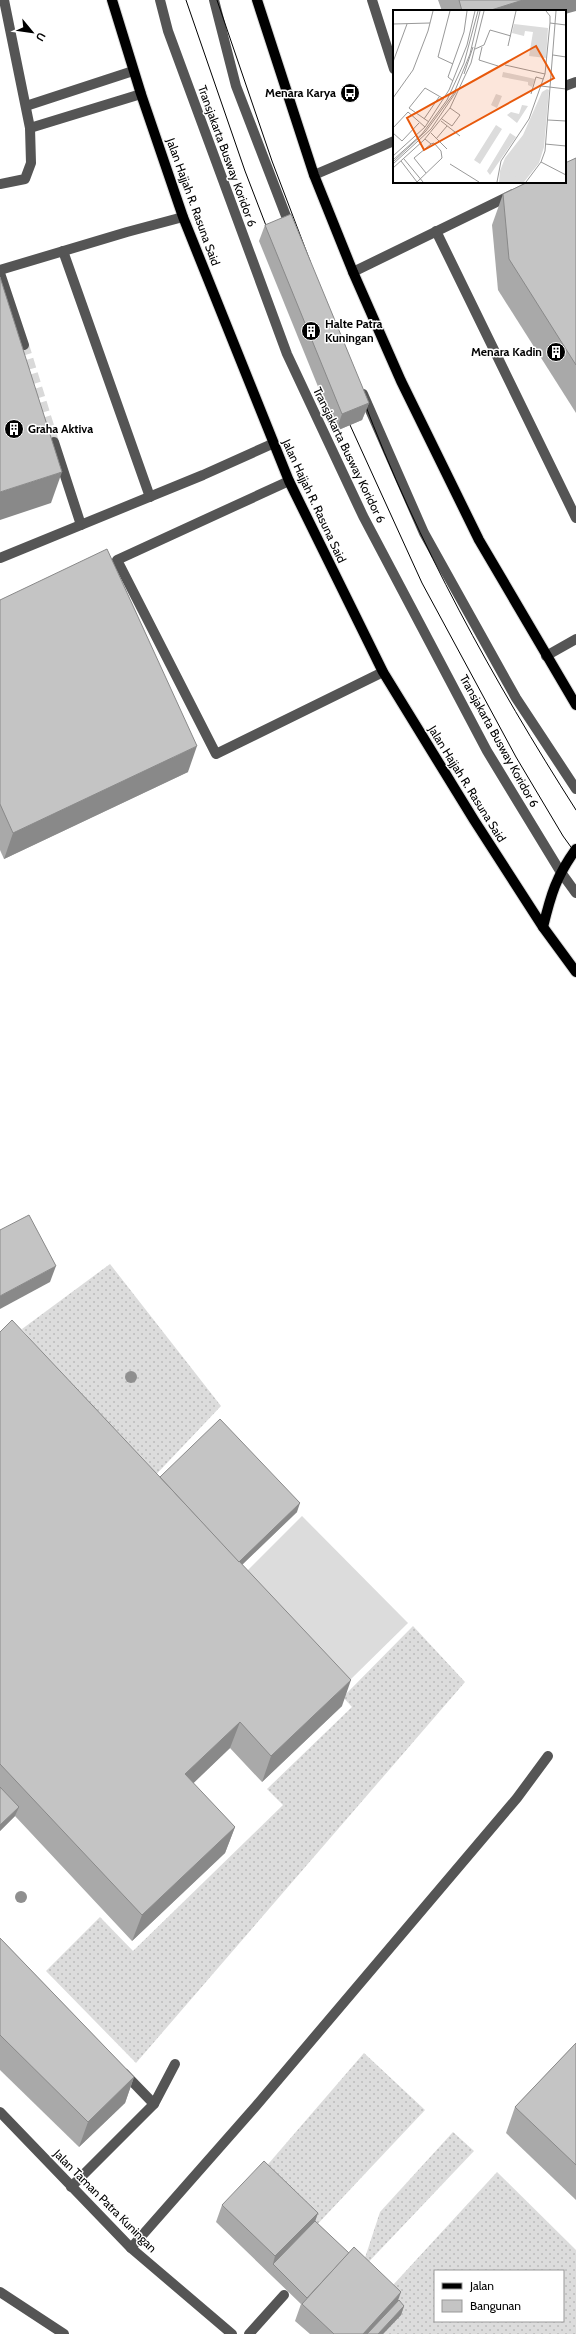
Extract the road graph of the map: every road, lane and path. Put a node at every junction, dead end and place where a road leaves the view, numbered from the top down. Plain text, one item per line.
1 (4, 0) edge
2 (112, 0) edge
3 (160, 0) edge
4 (214, 0) edge
5 (257, 0) edge
6 (372, 0) edge
7 (393, 66) edge
8 (133, 71) junction
9 (576, 82) edge
10 (566, 86) edge
11 (140, 94) junction
12 (26, 106) junction
13 (30, 128) junction
14 (393, 141) edge
15 (314, 175) junction
16 (0, 184) edge
17 (524, 189) edge
18 (183, 217) junction
19 (436, 231) junction
20 (294, 239) edge
21 (63, 251) junction
22 (0, 270) edge
23 (353, 272) junction
24 (0, 273) edge
25 (24, 345) tunnel mouth
26 (358, 384) edge
27 (54, 442) tunnel mouth
28 (272, 444) junction
29 (289, 481) junction
30 (150, 497) junction
31 (576, 518) edge
32 (81, 525) junction
33 (0, 558) edge
34 (576, 638) edge
35 (546, 656) junction
36 (383, 672) junction
37 (576, 705) edge
38 (576, 789) edge
39 (576, 849) edge
40 (560, 871) junction
41 (576, 893) edge
42 (543, 927) junction
43 (576, 972) edge
44 (548, 1756) dead end
45 (175, 2064) dead end
46 (115, 2065) edge
47 (154, 2104) junction
48 (0, 2112) edge
49 (71, 2187) junction
50 (130, 2248) junction
51 (0, 2292) edge
52 (284, 2295) dead end
53 (64, 2334) edge
54 (232, 2334) edge
55 (249, 2334) edge

1 - 12 street
2 - 8 main road, Jalan Hajjah R. Rasuna Said
3 - 40 street, Transjakarta Busway Koridor 6
4 - 20 street
5 - 15 main road
6 - 7 street
8 - 11 main road, Jalan Hajjah R. Rasuna Said
8 - 12 street
9 - 10 street
11 - 13 street
11 - 18 main road, Jalan Hajjah R. Rasuna Said
12 - 13 street
13 - 16 street
14 - 15 street
15 - 23 main road
17 - 19 street
18 - 21 street
18 - 28 main road, Jalan Hajjah R. Rasuna Said
19 - 23 street
19 - 31 street
21 - 22 street
21 - 30 street
23 - 35 main road
24 - 25 street
26 - 38 street
27 - 32 street
28 - 29 main road, Jalan Hajjah R. Rasuna Said
28 - 30 street
29 - 36 main road, Jalan Hajjah R. Rasuna Said
29 - 36 street
30 - 32 street
32 - 33 street
34 - 35 street
35 - 37 main road
36 - 42 main road, Jalan Hajjah R. Rasuna Said
39 - 40 main road
40 - 41 street, Transjakarta Busway Koridor 6
40 - 42 main road
42 - 43 main road, Jalan Hajjah R. Rasuna Said
44 - 50 street
45 - 47 street
46 - 47 street
47 - 49 street
48 - 49 street, Jalan Taman Patra Kuningan
49 - 50 street, Jalan Taman Patra Kuningan
50 - 54 street, Jalan Taman Patra Kuningan
51 - 53 street
52 - 55 street

